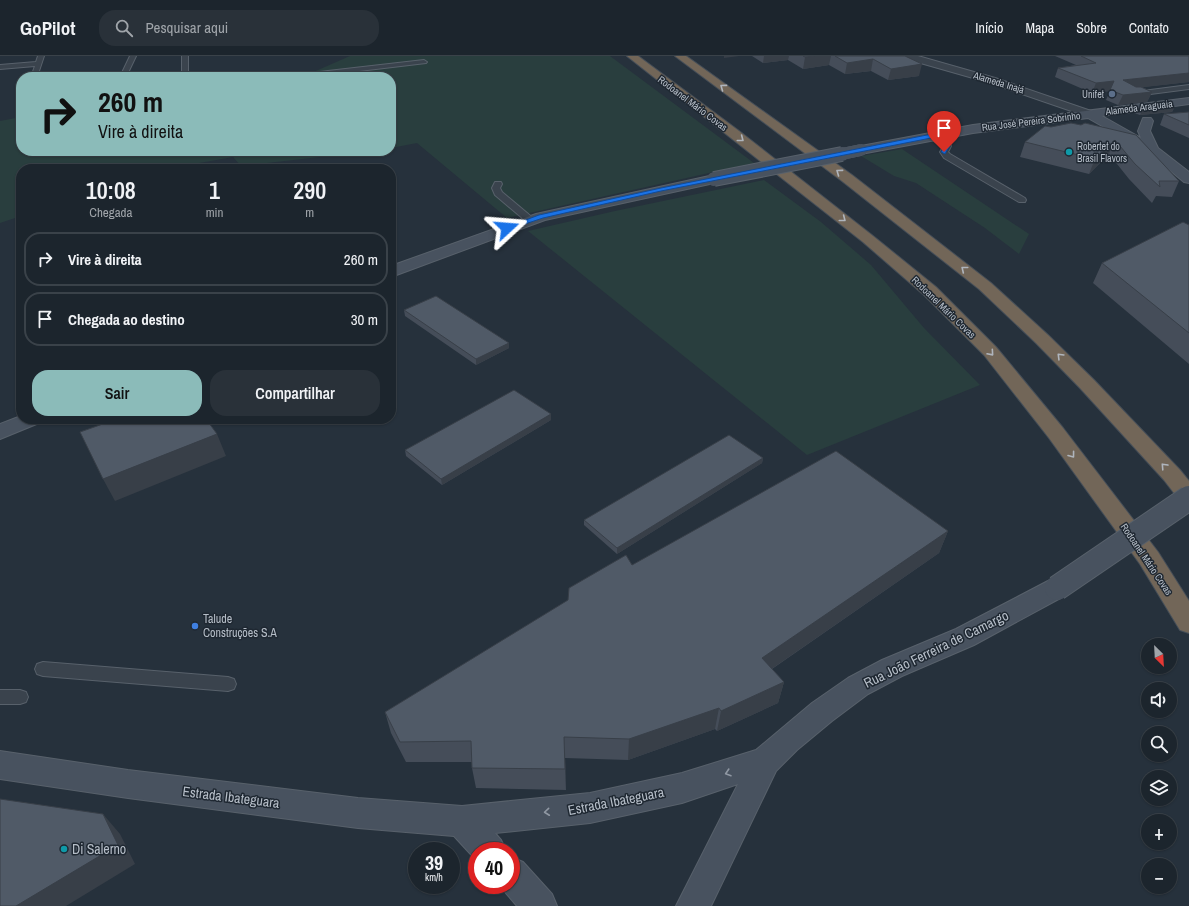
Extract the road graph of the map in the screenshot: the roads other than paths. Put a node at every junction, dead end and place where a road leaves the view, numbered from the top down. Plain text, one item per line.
1 (41, 56) edge
2 (132, 56) edge
3 (185, 56) edge
4 (680, 56) edge
5 (907, 56) edge
6 (932, 56) edge
7 (633, 58) edge
8 (424, 62) dead end
9 (39, 64) junction
10 (0, 67) edge
11 (36, 72) edge
12 (126, 72) edge
13 (185, 72) edge
14 (337, 72) edge
15 (1189, 87) edge
16 (1133, 94) edge
17 (1189, 101) edge
18 (1109, 111) junction
19 (1090, 114) junction
20 (1160, 120) dead end
21 (1138, 123) junction
22 (1111, 125) junction
23 (973, 129) junction
24 (932, 136) junction
25 (1153, 150) junction
26 (1189, 178) edge
27 (498, 184) dead end
28 (1022, 200) dead end
29 (530, 220) junction
30 (396, 270) edge
31 (20, 424) edge
32 (0, 432) edge
33 (1189, 497) edge
34 (1189, 623) edge
35 (43, 669) dead end
36 (228, 684) dead end
37 (0, 697) edge
38 (20, 697) dead end
39 (765, 761) junction
40 (0, 765) edge
41 (462, 821) junction
42 (482, 842) edge
43 (520, 884) edge
44 (540, 906) edge
45 (693, 906) edge

1 - 9 lane
2 - 12 lane
3 - 13 lane
33 -> 4 highway
5 - 19 street, Alameda Inajá
6 - 18 street, Alameda Inajá
7 -> 34 highway, Rodoanel Mário Covas
8 - 14 lane
9 - 10 lane
9 - 11 lane
15 - 16 lane
17 - 18 street, Alameda Araguaia
18 - 19 street, Alameda Araguaia
19 - 22 street
19 - 23 street, Rua José Pereira Sobrinho
20 - 21 street, Alameda Araguaia
21 - 22 street, Alameda Araguaia
21 - 25 street
22 - 23 street, Rua José Pereira Sobrinho
22 - 25 street
23 - 24 street, Rua José Pereira Sobrinho
24 - 28 lane
24 - 29 street, Rua José Pereira Sobrinho, bridge
25 - 26 street
27 - 29 lane
29 - 30 street, Rua José Pereira Sobrinho
31 - 32 street
33 - 39 street, Rua João Ferreira de Camargo, bridge
35 - 36 lane
37 - 38 lane
39 -> 41 street, Estrada Ibateguara
39 - 45 street, Rua João Ferreira de Camargo
40 - 41 street, Estrada Ibateguara
41 - 42 street
43 - 44 street

